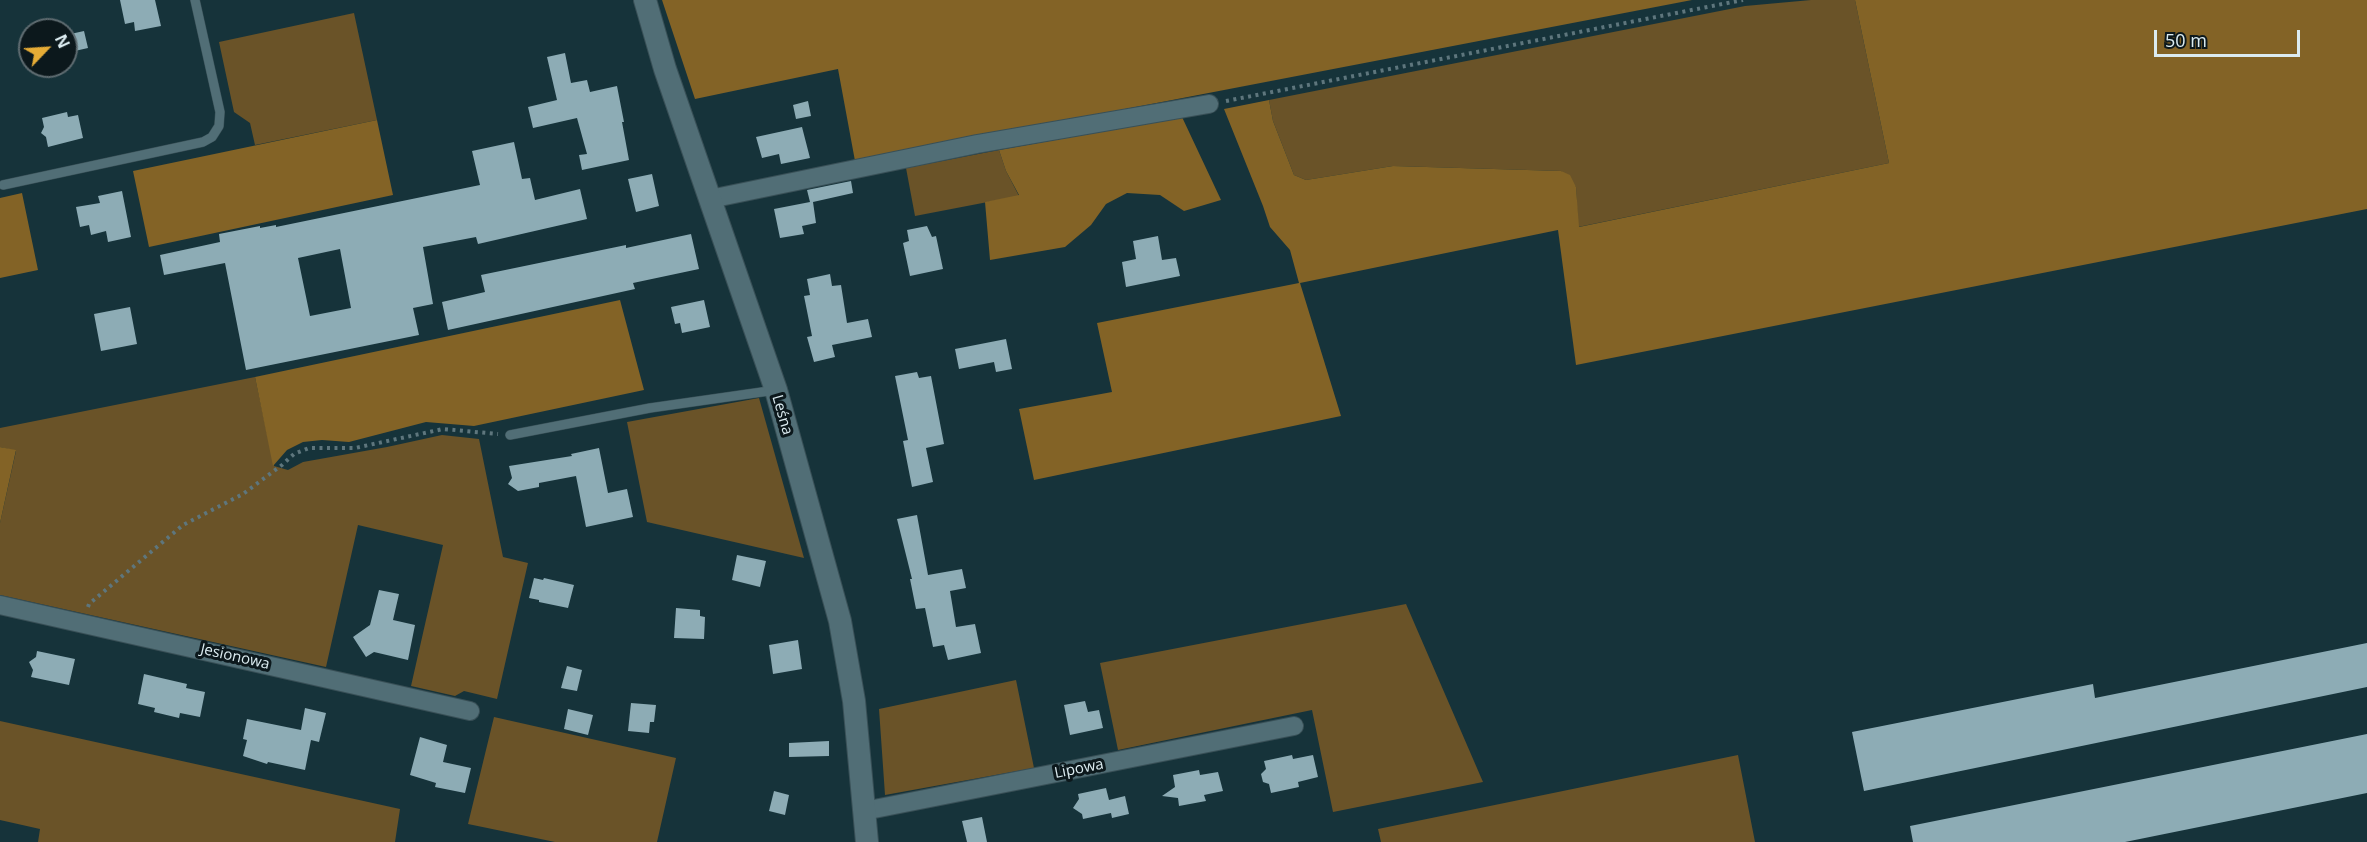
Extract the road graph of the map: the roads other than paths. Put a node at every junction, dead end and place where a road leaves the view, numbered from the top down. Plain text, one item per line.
1 (195, 0) edge
2 (645, 0) edge
3 (1209, 104) road end
4 (3, 185) dead end
5 (710, 199) junction
6 (776, 390) junction
7 (510, 435) road end
8 (0, 605) edge
9 (470, 711) dead end
10 (1294, 726) dead end
11 (864, 811) junction
12 (867, 842) edge

1 - 4 lane
2 - 5 street, Leśna
3 - 5 street
5 - 6 street, Leśna
6 - 7 lane
6 - 11 street, Leśna
8 - 9 street, Jesionowa
10 - 11 street, Lipowa
11 - 12 street, Leśna

